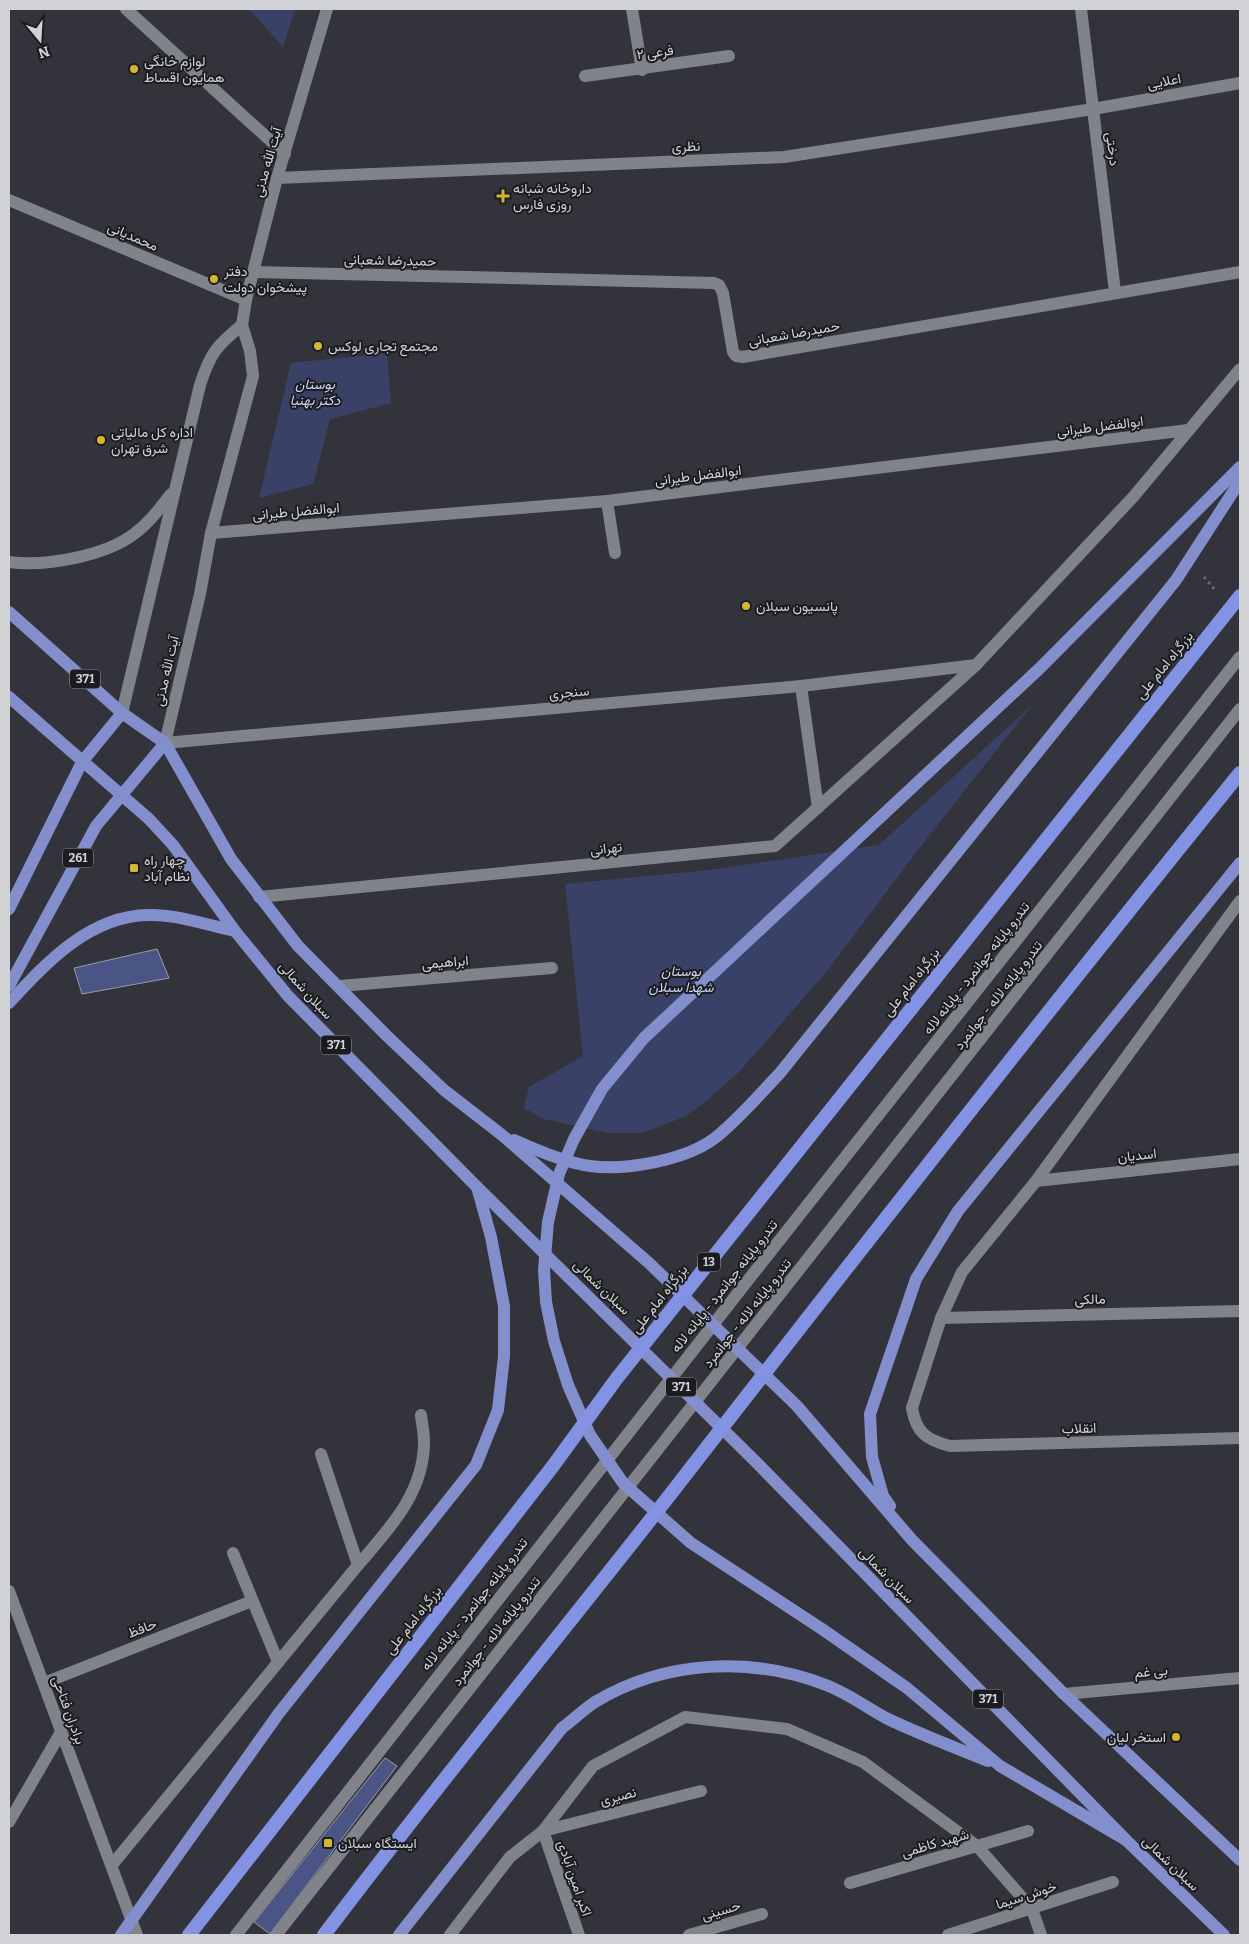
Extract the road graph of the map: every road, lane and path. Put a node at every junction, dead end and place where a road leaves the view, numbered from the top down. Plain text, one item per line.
1 (126, 9) edge
2 (327, 9) edge
3 (632, 9) edge
4 (1081, 9) edge
5 (728, 56) dead end
6 (642, 70) junction
7 (585, 76) dead end
8 (1240, 83) edge
9 (1093, 109) junction
10 (285, 154) junction
11 (278, 178) junction
12 (9, 200) edge
13 (254, 272) junction
14 (1240, 272) edge
15 (1115, 292) junction
16 (246, 300) junction
17 (242, 325) junction
18 (1240, 369) edge
19 (1188, 430) junction
20 (1240, 467) edge
21 (1240, 481) edge
22 (174, 490) junction
23 (607, 501) junction
24 (211, 534) junction
25 (615, 553) dead end
26 (9, 562) edge
27 (1240, 596) edge
28 (9, 612) edge
29 (1240, 657) edge
30 (976, 665) junction
31 (801, 686) junction
32 (9, 697) edge
33 (1240, 709) edge
34 (122, 712) junction
35 (165, 743) junction
36 (82, 762) junction
37 (1240, 774) edge
38 (119, 795) junction
39 (818, 808) junction
40 (1240, 863) edge
41 (258, 897) junction
42 (1240, 901) edge
43 (9, 909) edge
44 (235, 931) junction
45 (552, 968) dead end
46 (9, 986) edge
47 (340, 986) junction
48 (9, 1003) edge
49 (502, 1135) junction
50 (1240, 1160) edge
51 (1036, 1181) junction
52 (477, 1187) junction
53 (1240, 1311) edge
54 (941, 1318) junction
55 (421, 1415) dead end
56 (1240, 1438) edge
57 (321, 1454) dead end
58 (912, 1540) junction
59 (233, 1553) dead end
60 (358, 1565) junction
61 (9, 1591) edge
62 (252, 1601) junction
63 (278, 1662) junction
64 (1240, 1678) edge
65 (44, 1682) junction
66 (1064, 1694) junction
67 (60, 1732) junction
68 (1000, 1766) junction
69 (701, 1790) dead end
70 (9, 1822) edge
71 (543, 1831) junction
72 (1028, 1831) dead end
73 (1126, 1840) junction
74 (977, 1846) junction
75 (1240, 1860) edge
76 (112, 1865) junction
77 (1113, 1882) dead end
78 (850, 1883) dead end
79 (1032, 1909) junction
80 (762, 1914) dead end
81 (121, 1935) edge
82 (137, 1935) edge
83 (189, 1935) edge
84 (236, 1935) edge
85 (276, 1935) edge
86 (324, 1935) edge
87 (399, 1935) edge
88 (450, 1935) edge
89 (579, 1935) edge
90 (689, 1935) edge
91 (948, 1935) edge
92 (1041, 1935) edge
93 (1224, 1935) edge

1 - 10 street
2 - 10 street, آیت الله مدنی / 261
3 - 6 street
4 - 9 street, درختی
5 - 6 street, فرعی ۲
6 - 7 street, فرعی ۲
8 - 9 street, اعلایی
9 - 11 street, نظری
9 - 15 street, درختی
10 - 11 street, آیت الله مدنی / 261
11 - 13 street, آیت الله مدنی / 261
12 - 16 street, محمدیانی
13 - 15 street, حمیدرضا شعبانی
13 - 16 street, آیت الله مدنی / 261
14 - 15 street, حمیدرضا شعبانی
16 - 17 street, آیت الله مدنی / 261
17 - 22 street
17 - 24 street, آیت الله مدنی / 261
18 - 19 street, تهرانی
19 - 23 street, ابوالفضل طیرانی
19 - 30 street, تهرانی
20 - 68 main road
21 - 49 main road
22 - 26 street
22 - 34 street
23 - 24 street, ابوالفضل طیرانی
23 - 25 street
24 - 35 street, آیت الله مدنی / 261
27 - 83 highway, بزرگراه امام علی / 13
28 - 34 main road, 371
29 - 84 street, تندرو پایانه جوانمرد - پایانه لاله
30 - 31 street, سنجری
30 - 39 street, تهرانی
31 - 35 street, سنجری
31 - 39 street
32 - 36 main road, سبلان شمالی / 371
33 - 85 street, تندرو پایانه لاله - جوانمرد
34 - 35 main road, 371
34 - 36 main road
35 - 38 main road, آیت الله مدنی / 261
35 - 41 main road, سبلان شمالی / 371
36 - 38 main road, سبلان شمالی / 371
36 - 43 main road
37 - 86 highway
38 - 44 main road, سبلان شمالی / 371
38 - 46 main road, آیت الله مدنی / 261
39 - 41 street, تهرانی
40 - 58 main road
41 - 47 main road, سبلان شمالی / 371
42 - 51 street
44 - 48 main road
44 - 52 main road, سبلان شمالی / 371
45 - 47 street, ابراهیمی
47 - 49 main road, سبلان شمالی / 371
49 - 58 main road, سبلان شمالی / 371
50 - 51 street, اسدیان
51 - 54 street
52 - 73 main road, سبلان شمالی / 371
52 - 81 main road
53 - 54 street, مالکی
54 - 56 street, انقلاب
55 - 60 street
57 - 60 street
58 - 66 main road, سبلان شمالی / 371
59 - 62 street
60 - 63 street
61 - 65 street, برادران فتاحی
62 - 63 street
62 - 65 street, حافظ
63 - 76 street
64 - 66 street, بی غم
65 - 67 street, برادران فتاحی
66 - 75 main road, سبلان شمالی / 371
67 - 70 street
67 - 76 street, برادران فتاحی
68 - 73 main road
68 - 87 main road
69 - 71 street, نصیری
71 - 74 street
71 - 88 street
71 - 89 street, اکبر امین آبادی
72 - 74 street, شهید کاظمی
73 - 93 main road, سبلان شمالی / 371
74 - 78 street, شهید کاظمی
74 - 79 street
76 - 82 street, برادران فتاحی
77 - 79 street, خوش سیما
79 - 91 street, خوش سیما
79 - 92 street
80 - 90 street, حسینی

